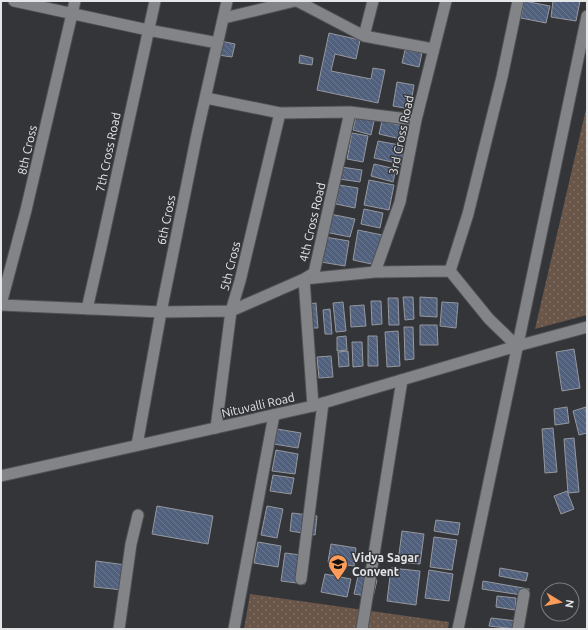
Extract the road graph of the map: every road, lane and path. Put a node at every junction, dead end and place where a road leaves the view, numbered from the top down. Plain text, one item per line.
1 (14, 1) edge
2 (75, 1) edge
3 (155, 1) edge
4 (227, 1) edge
5 (296, 1) edge
6 (373, 1) edge
7 (446, 1) edge
8 (518, 1) edge
9 (72, 14) junction
10 (587, 16) edge
11 (224, 18) junction
12 (148, 30) junction
13 (364, 36) junction
14 (218, 43) junction
15 (434, 49) junction
16 (206, 98) junction
17 (350, 112) junction
18 (280, 113) junction
19 (416, 120) junction
20 (450, 271) junction
21 (375, 272) junction
22 (304, 279) junction
23 (1, 305) edge
24 (87, 308) junction
25 (232, 311) junction
26 (161, 312) junction
27 (587, 327) edge
28 (517, 346) junction
29 (402, 380) junction
30 (318, 405) junction
31 (274, 415) junction
32 (216, 428) junction
33 (137, 445) junction
34 (1, 476) edge
35 (138, 515) dead end
36 (301, 579) dead end
37 (524, 594) dead end
38 (119, 629) edge
39 (234, 629) edge
40 (362, 629) edge
41 (458, 629) edge
42 (518, 629) edge

1 - 9 street
2 - 9 street, 8th Cross
3 - 12 street, 7th Cross Road
4 - 11 street, 6th Cross
5 - 11 street
5 - 13 street
6 - 13 street
7 - 15 street, 3rd Cross Road
8 - 20 street
9 - 12 street
9 - 23 street, 8th Cross
10 - 28 street
11 - 14 street, 6th Cross
12 - 14 street
12 - 24 street, 7th Cross Road
13 - 15 street
14 - 16 street, 6th Cross
15 - 19 street, 3rd Cross Road
16 - 18 street
16 - 26 street, 6th Cross
17 - 18 street
17 - 19 street
17 - 22 street, 4th Cross Road
18 - 25 street, 5th Cross
19 - 21 street, 3rd Cross Road
20 - 21 street
20 - 28 street
21 - 22 street
22 - 25 street
22 - 30 street, 4th Cross Road
23 - 24 street
24 - 26 street
25 - 26 street
25 - 32 street, 5th Cross
26 - 33 street, 6th Cross
27 - 28 street, Nituvalli Road
28 - 29 street, Nituvalli Road
28 - 41 street
29 - 30 street, Nituvalli Road
29 - 40 street
30 - 31 street, Nituvalli Road
30 - 36 street, 4th Cross Road
31 - 32 street, Nituvalli Road
31 - 39 street
32 - 33 street, Nituvalli Road
33 - 34 street, Nituvalli Road
35 - 38 street
37 - 42 street

